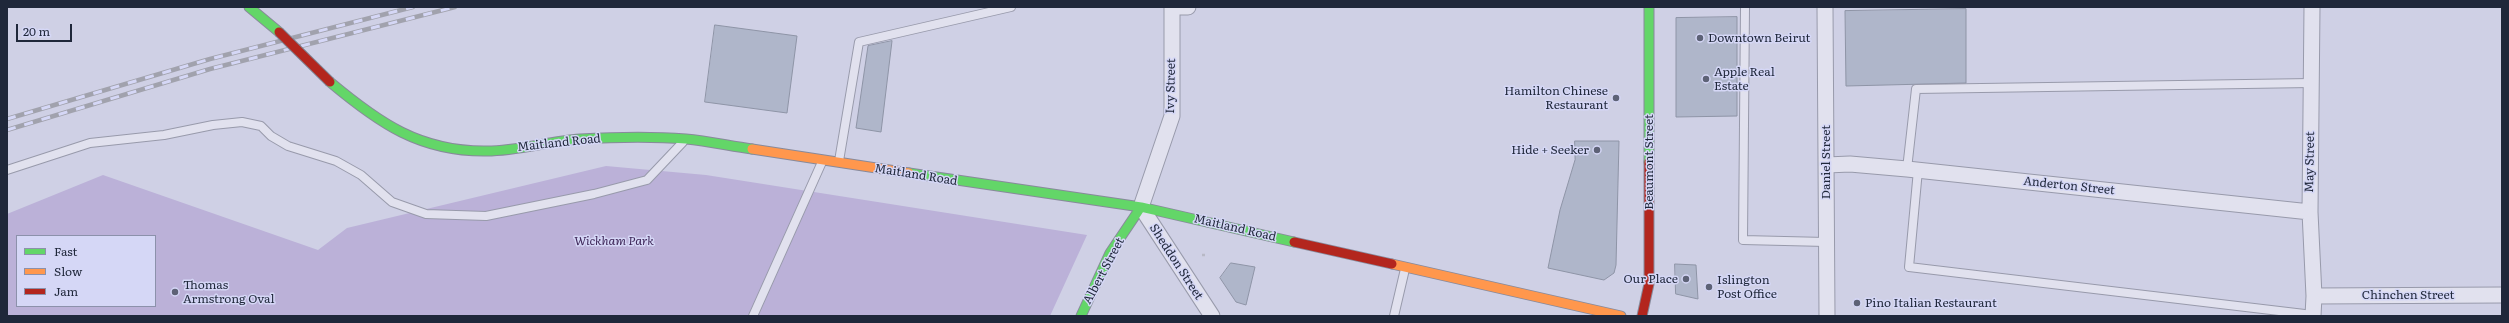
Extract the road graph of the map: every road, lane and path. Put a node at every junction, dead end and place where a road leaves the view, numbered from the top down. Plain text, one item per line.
1 (248, 7) edge
2 (1011, 7) edge
3 (1172, 7) edge
4 (1188, 7) edge
5 (1649, 7) edge
6 (1745, 7) edge
7 (1825, 7) edge
8 (2312, 7) edge
9 (2311, 82) junction
10 (686, 139) junction
11 (822, 160) junction
12 (839, 163) junction
13 (1827, 165) junction
14 (1912, 169) junction
15 (7, 170) edge
16 (1141, 207) junction
17 (2310, 212) junction
18 (1826, 242) junction
19 (1202, 255) dead end
20 (1207, 255) dead end
21 (1405, 266) junction
22 (2502, 295) edge
23 (2314, 296) junction
24 (753, 316) edge
25 (1081, 316) edge
26 (1212, 316) edge
27 (1394, 316) edge
28 (1620, 316) edge
29 (1642, 316) edge
30 (1827, 316) edge
31 (2313, 316) edge

1 - 10 main road, Maitland Road, bridge
2 - 12 lane
3 - 4 street
3 - 16 street, Ivy Street
5 - 29 main road, Beaumont Street
6 - 18 lane
7 - 13 street, Daniel Street
8 - 9 street, May Street
9 - 14 lane
9 - 17 street, May Street
10 - 11 main road, Maitland Road
10 - 15 lane
11 - 12 main road, Maitland Road
11 - 24 lane
12 - 16 main road, Maitland Road
13 - 14 street, Anderton Street
13 - 18 street, Daniel Street
14 - 17 street, Anderton Street
14 - 31 lane
16 - 21 main road, Maitland Road
16 - 25 main road, Albert Street
16 - 26 street, Sheddon Street
17 - 23 street, May Street
18 - 30 street, Daniel Street
19 - 20 path
21 - 27 lane
21 - 28 main road, Maitland Road
22 - 23 street, Chinchen Street
23 - 31 street, May Street

